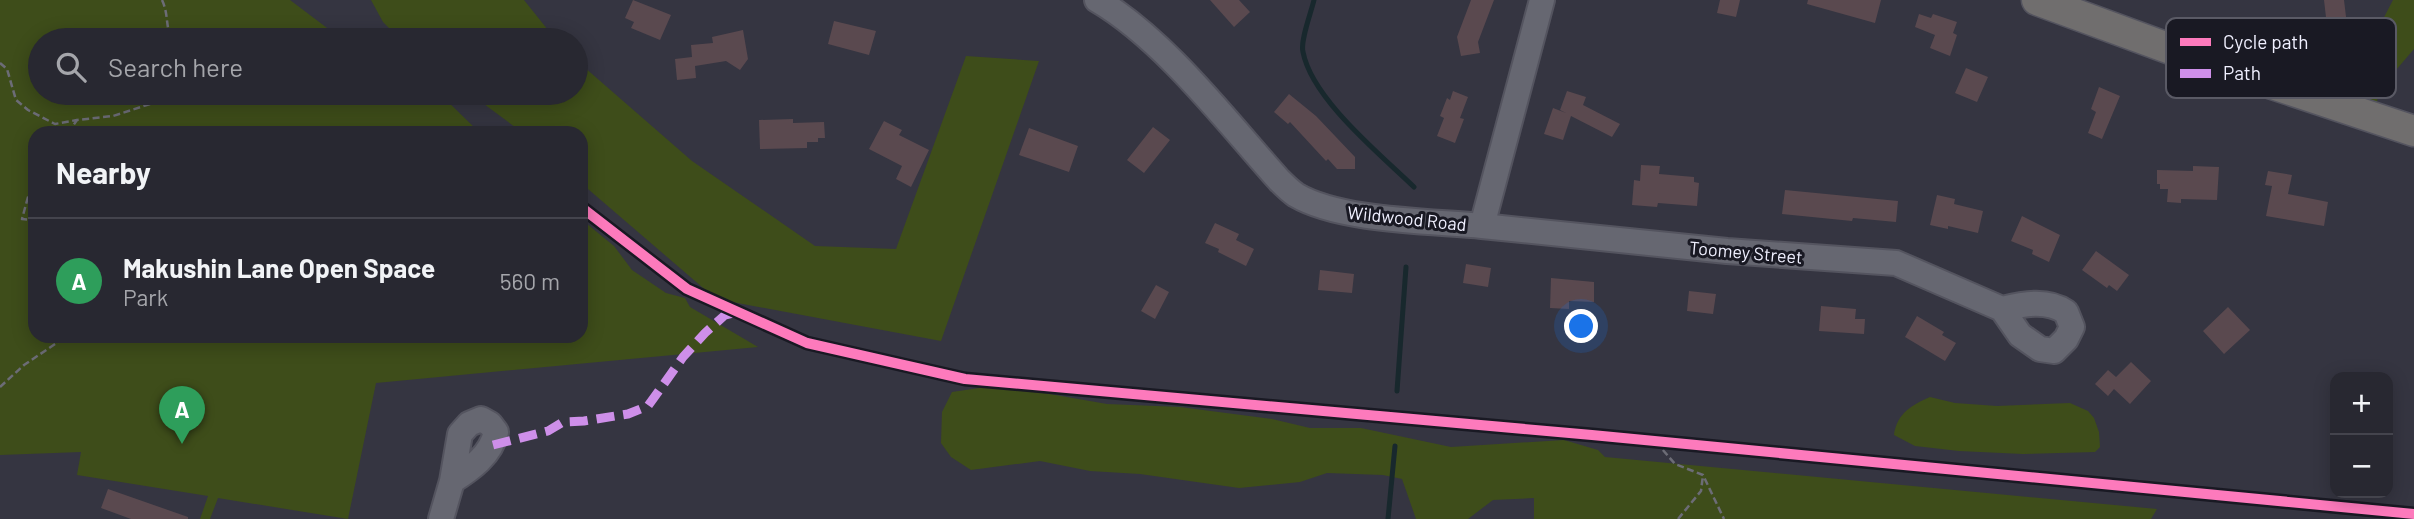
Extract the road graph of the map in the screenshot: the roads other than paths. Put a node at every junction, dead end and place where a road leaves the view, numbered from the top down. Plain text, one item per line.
1 (1097, 0) edge
2 (1542, 0) edge
3 (2037, 0) edge
4 (2166, 47) edge
5 (2315, 98) edge
6 (2414, 131) edge
7 (1482, 226) junction
8 (2002, 309) dead end
9 (452, 481) dead end
10 (441, 519) edge

1 - 7 street, Wildwood Road
2 - 7 street, Wildwood Road
3 - 4 main road
5 - 6 main road
7 - 8 street, Toomey Street
9 - 10 street

